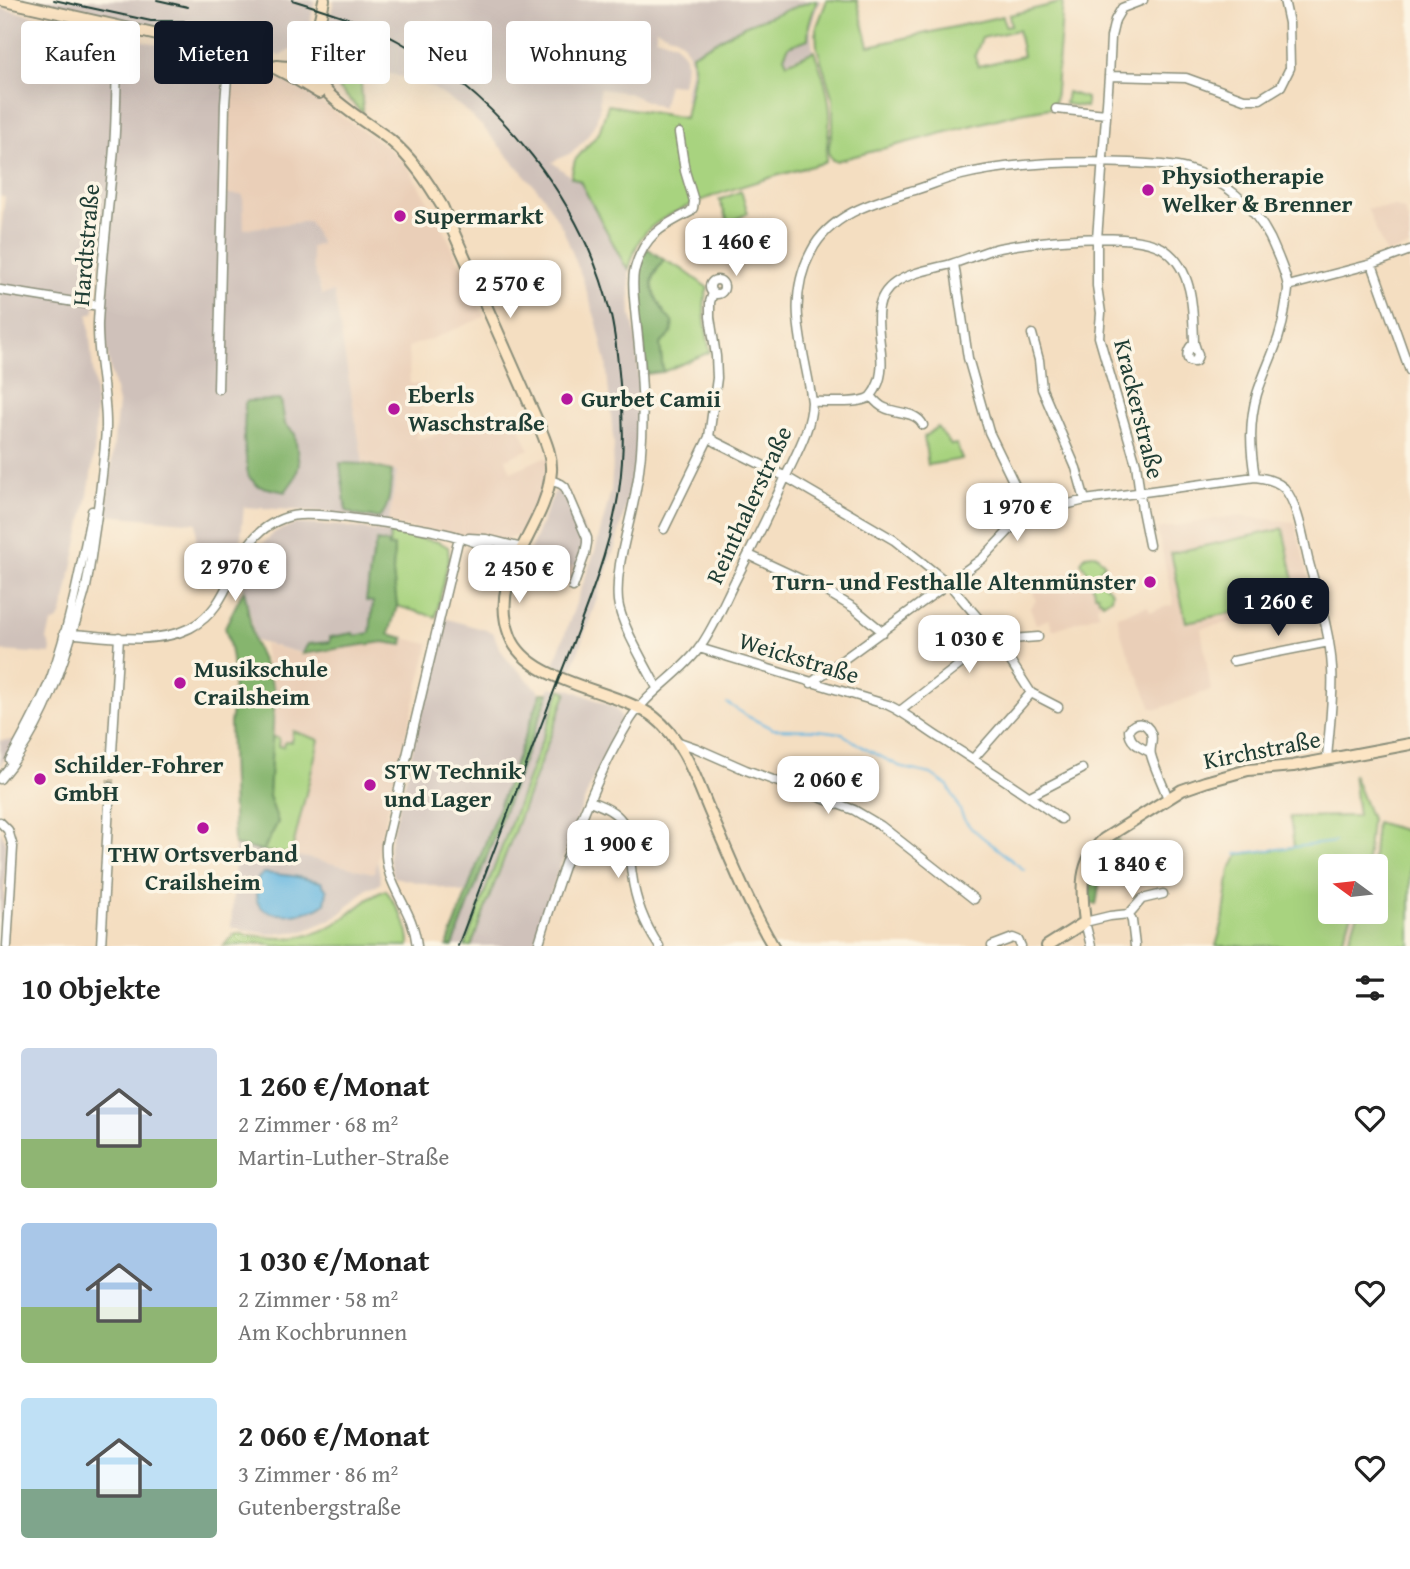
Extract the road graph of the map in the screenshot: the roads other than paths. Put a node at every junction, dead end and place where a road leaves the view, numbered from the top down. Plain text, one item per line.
1 (1, 0) edge
2 (324, 0) edge
3 (1143, 0) edge
4 (1284, 0) edge
5 (96, 21) edge
6 (318, 21) edge
7 (273, 67) edge
8 (1109, 76) junction
9 (116, 84) edge
10 (227, 84) edge
11 (310, 84) edge
12 (321, 84) edge
13 (319, 93) junction
14 (1056, 109) dead end
15 (1106, 114) junction
16 (678, 133) dead end
17 (381, 134) junction
18 (1102, 162) junction
19 (1097, 239) junction
20 (1410, 250) edge
21 (954, 263) junction
22 (1372, 264) junction
23 (1288, 286) junction
24 (0, 290) edge
25 (713, 293) dead end
26 (99, 306) junction
27 (1032, 334) dead end
28 (1194, 343) dead end
29 (1410, 371) edge
30 (218, 389) dead end
31 (871, 396) junction
32 (812, 402) junction
33 (923, 425) dead end
34 (709, 437) junction
35 (103, 467) junction
36 (786, 477) junction
37 (1255, 477) junction
38 (550, 480) junction
39 (1140, 493) junction
40 (1085, 500) junction
41 (1029, 514) junction
42 (664, 529) dead end
43 (459, 537) junction
44 (1149, 545) dead end
45 (522, 548) junction
46 (749, 555) junction
47 (516, 561) junction
48 (949, 584) junction
49 (573, 587) dead end
50 (69, 632) junction
51 (883, 632) junction
52 (119, 637) junction
53 (1038, 637) dead end
54 (996, 640) junction
55 (1329, 642) junction
56 (699, 648) junction
57 (1233, 661) dead end
58 (811, 683) junction
59 (657, 688) junction
60 (1031, 693) junction
61 (1058, 707) dead end
62 (638, 708) junction
63 (900, 711) junction
64 (676, 741) junction
65 (1410, 744) edge
66 (1150, 752) dead end
67 (1327, 759) junction
68 (973, 760) junction
69 (111, 769) tunnel mouth
70 (1082, 769) dead end
71 (0, 778) edge
72 (110, 787) tunnel mouth
73 (1030, 796) junction
74 (1168, 799) junction
75 (590, 801) junction
76 (1061, 819) dead end
77 (0, 822) edge
78 (1163, 894) dead end
79 (974, 899) dead end
80 (1129, 915) junction
81 (1085, 922) junction
82 (7, 946) edge
83 (101, 946) edge
84 (417, 946) edge
85 (538, 946) edge
86 (659, 946) edge
87 (773, 946) edge
88 (992, 946) edge
89 (1021, 946) edge
90 (1047, 946) edge
91 (1091, 946) edge
92 (1135, 946) edge

1 - 5 main road
2 - 6 main road
3 - 8 street, Krackerstraße
4 - 8 street
7 - 13 main road
8 - 15 street, Krackerstraße
9 - 26 street, Hardtstraße
10 - 30 street
11 - 13 main road
12 - 17 main road
13 - 17 main road
14 - 15 street
15 - 18 street, Krackerstraße
16 - 59 street
17 - 38 main road
18 - 19 street, Krackerstraße
18 - 23 street, Reinthalerstraße
18 - 32 street, Reinthalerstraße
19 - 21 street
19 - 28 street
19 - 39 street, Krackerstraße
20 - 22 street
21 - 31 street
21 - 41 street
22 - 23 street
22 - 29 street
23 - 37 street, Reinthalerstraße
24 - 26 street
25 - 34 street
26 - 35 street, Hardtstraße
27 - 40 street
31 - 32 street
31 - 33 street
32 - 36 street, Reinthalerstraße
34 - 36 street
34 - 42 street
35 - 50 street, Hardtstraße
35 - 50 street, Hardtstraße
36 - 46 street, Reinthalerstraße
36 - 48 street
37 - 39 street
37 - 55 street
38 - 45 main road
38 - 49 street
39 - 40 street
39 - 44 street, Krackerstraße
40 - 41 street
41 - 48 street
43 - 45 street
43 - 47 street
43 - 52 street
43 - 84 street
45 - 47 main road
46 - 51 street
46 - 56 street, Reinthalerstraße
47 - 62 main road
48 - 51 street
48 - 54 street
50 - 52 street
50 - 71 street
51 - 58 street
52 - 69 street
53 - 54 street
54 - 60 street
54 - 63 street
55 - 57 street
55 - 67 street
56 - 58 street, Weickstraße
56 - 59 street, Reinthalerstraße
58 - 63 street, Weickstraße
59 - 62 street, Reinthalerstraße
60 - 61 street
60 - 68 street
62 - 64 main road
62 - 75 street, Reinthalerstraße
63 - 68 street, Weickstraße
64 - 79 street
64 - 87 main road
65 - 67 main road, Kirchstraße
66 - 74 street
67 - 74 main road, Kirchstraße
68 - 73 street, Weickstraße
70 - 73 street
72 - 83 street
73 - 76 street, Weickstraße
74 - 81 main road, Kirchstraße
75 - 85 street, Reinthalerstraße
75 - 86 street
77 - 82 street
78 - 80 street
80 - 81 street
80 - 92 street
81 - 90 main road
81 - 91 street
88 - 89 street

